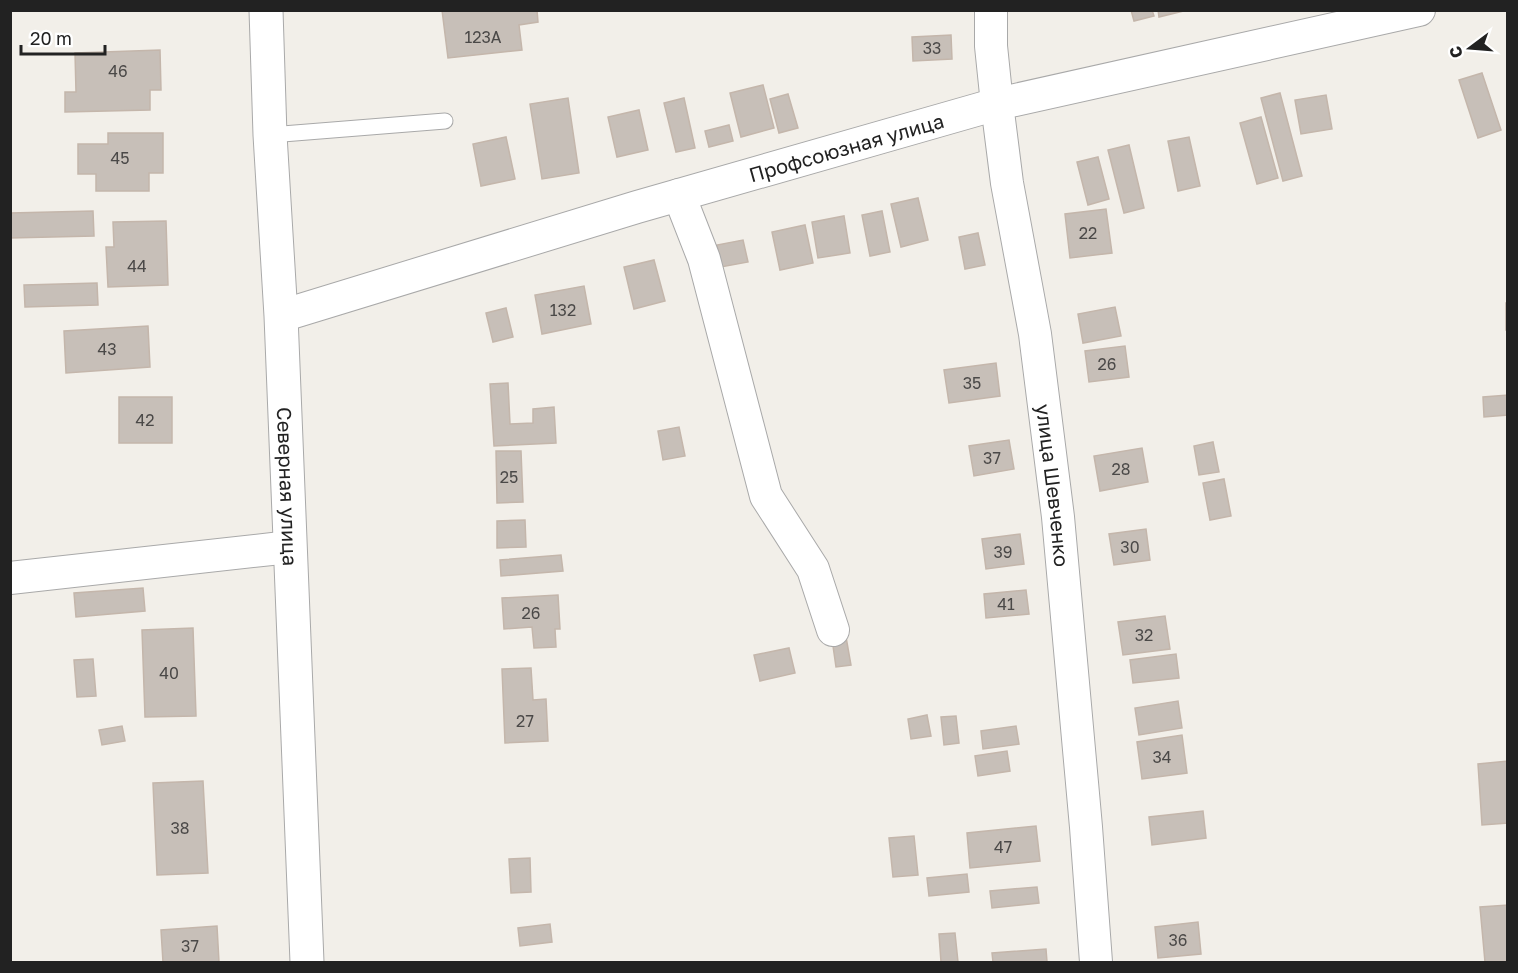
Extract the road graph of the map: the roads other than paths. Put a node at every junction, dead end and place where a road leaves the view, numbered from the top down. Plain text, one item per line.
1 (266, 10) edge
2 (991, 10) edge
3 (1419, 10) edge
4 (997, 104) junction
5 (445, 122) dead end
6 (270, 135) junction
7 (679, 195) junction
8 (281, 316) junction
9 (290, 547) junction
10 (10, 578) edge
11 (833, 630) dead end
12 (307, 963) edge
13 (1096, 963) edge

1 - 6 street, Северная улица
2 - 4 street, улица Шевченко
3 - 4 street, Профсоюзная улица
4 - 7 street, Профсоюзная улица
4 - 13 street, улица Шевченко
5 - 6 lane
6 - 8 street, Северная улица
7 - 8 street, Профсоюзная улица
7 - 11 street
8 - 9 street, Северная улица
9 - 10 street
9 - 12 street, Северная улица

